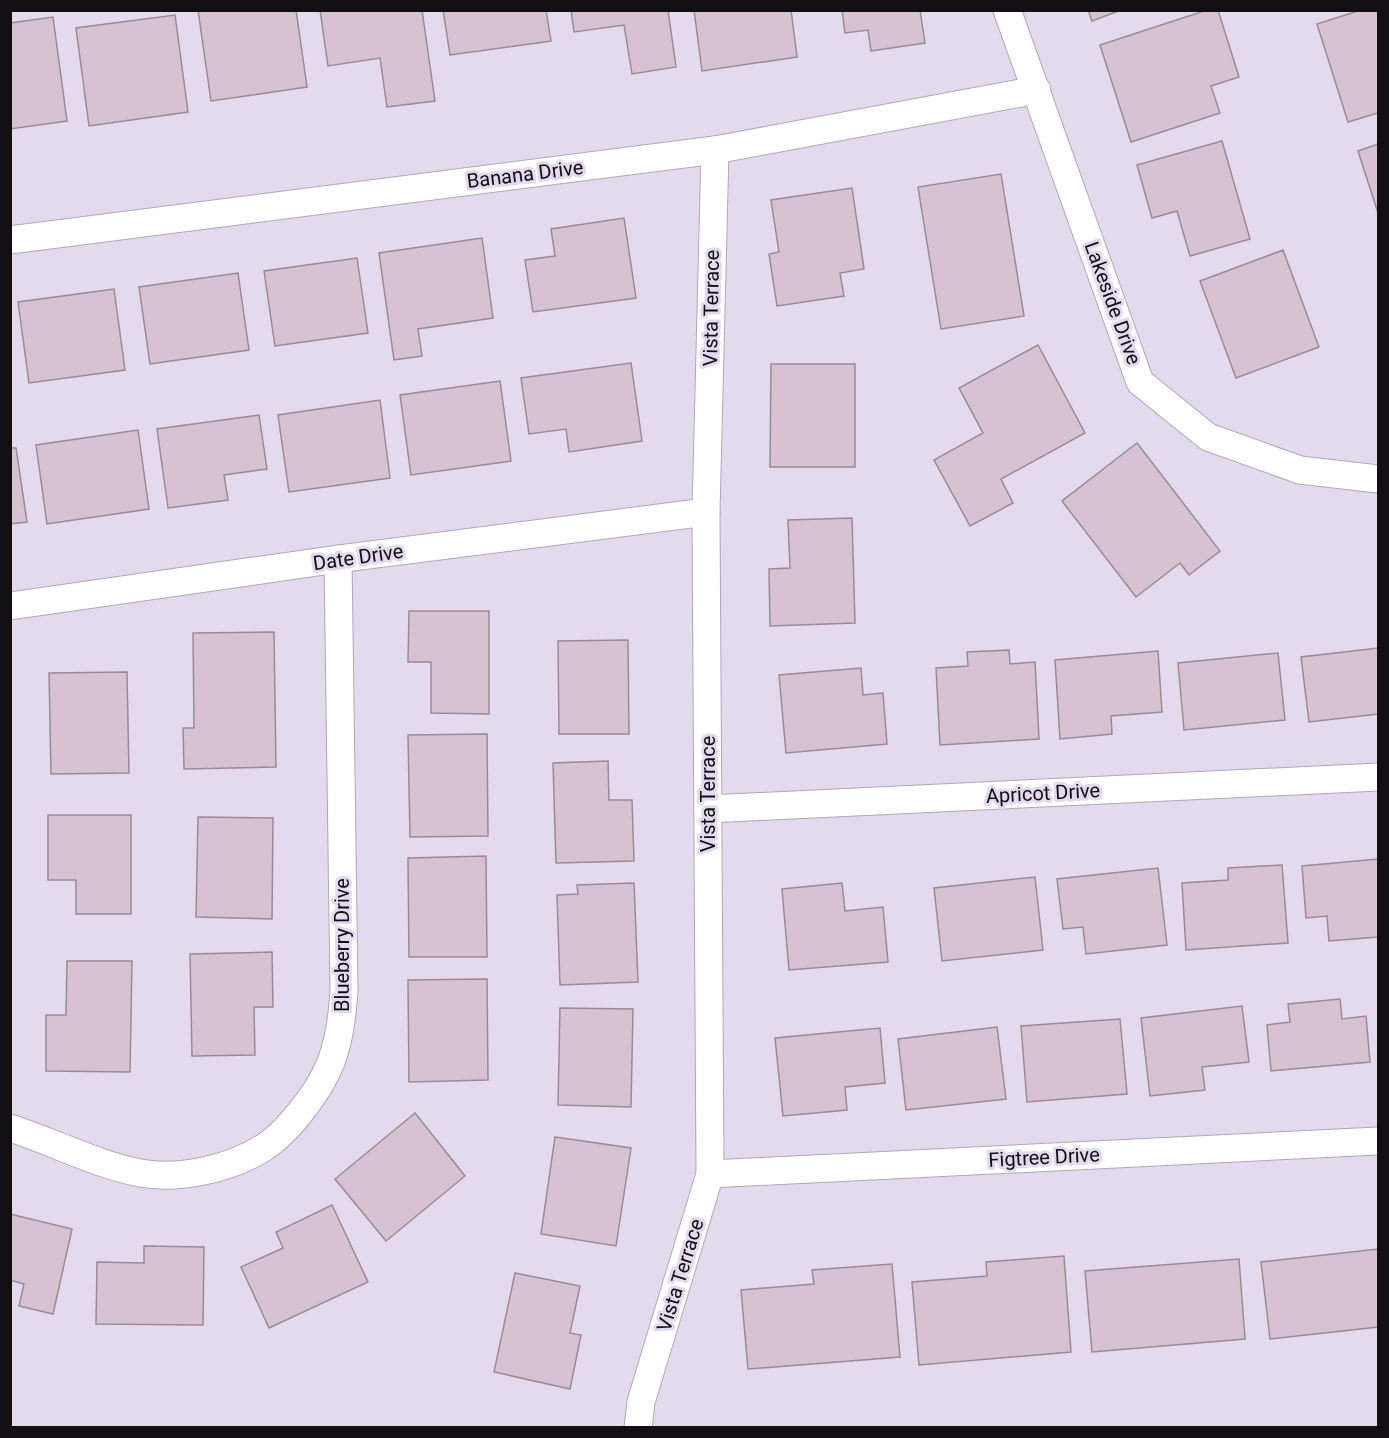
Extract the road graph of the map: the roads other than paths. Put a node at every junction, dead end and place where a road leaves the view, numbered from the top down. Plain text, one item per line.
1 (1007, 10) edge
2 (1037, 90) junction
3 (715, 150) junction
4 (10, 240) edge
5 (1378, 479) edge
6 (706, 512) junction
7 (338, 559) junction
8 (10, 606) edge
9 (1378, 777) edge
10 (708, 809) junction
11 (10, 1128) edge
12 (1378, 1141) edge
13 (711, 1174) junction
14 (638, 1428) edge

1 - 2 street, Lakeside Drive
2 - 3 street, Banana Drive
2 - 5 street, Lakeside Drive
3 - 4 street, Banana Drive
3 - 6 street, Vista Terrace
6 - 7 street, Date Drive
6 - 10 street, Vista Terrace
7 - 8 street, Date Drive
7 - 11 street, Blueberry Drive
9 - 10 street, Apricot Drive
10 - 13 street, Vista Terrace
12 - 13 street, Figtree Drive
13 - 14 street, Vista Terrace

